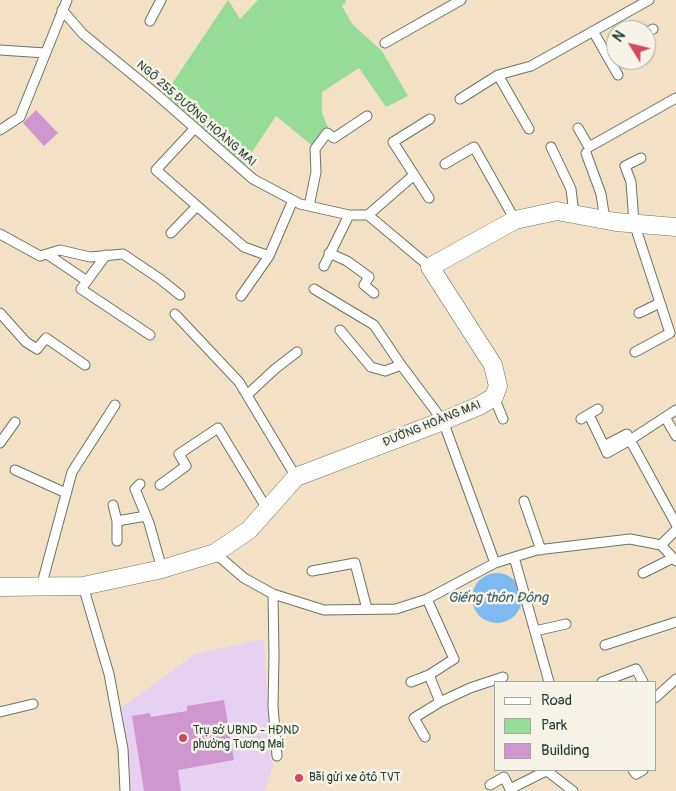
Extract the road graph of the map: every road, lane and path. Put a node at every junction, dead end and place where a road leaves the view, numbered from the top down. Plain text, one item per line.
1 (67, 0) edge
2 (161, 0) edge
3 (461, 0) edge
4 (649, 0) edge
5 (62, 10) junction
6 (150, 21) dead end
7 (593, 32) junction
8 (385, 43) dead end
9 (0, 50) edge
10 (45, 53) junction
11 (606, 54) edge
12 (615, 70) edge
13 (618, 75) dead end
14 (498, 76) junction
15 (676, 98) edge
16 (460, 100) dead end
17 (367, 116) dead end
18 (430, 119) dead end
19 (578, 128) dead end
20 (194, 129) junction
21 (529, 129) dead end
22 (0, 130) edge
23 (551, 147) dead end
24 (586, 153) dead end
25 (641, 158) dead end
26 (445, 164) dead end
27 (414, 175) junction
28 (429, 198) dead end
29 (293, 200) junction
30 (197, 206) junction
31 (309, 206) junction
32 (574, 214) junction
33 (349, 215) junction
34 (368, 215) junction
35 (514, 220) junction
36 (606, 220) junction
37 (634, 223) junction
38 (676, 227) edge
39 (171, 233) dead end
40 (0, 234) edge
41 (330, 253) junction
42 (46, 254) junction
43 (106, 255) junction
44 (268, 256) junction
45 (324, 266) dead end
46 (430, 267) junction
47 (87, 281) junction
48 (314, 289) dead end
49 (374, 293) dead end
50 (180, 296) dead end
51 (241, 296) dead end
52 (660, 303) junction
53 (0, 313) edge
54 (639, 313) dead end
55 (175, 314) dead end
56 (340, 330) dead end
57 (150, 335) dead end
58 (297, 352) dead end
59 (635, 352) dead end
60 (86, 365) dead end
61 (401, 365) junction
62 (247, 395) junction
63 (494, 397) junction
64 (115, 405) dead end
65 (598, 409) dead end
66 (676, 410) edge
67 (665, 417) junction
68 (503, 419) dead end
69 (443, 421) junction
70 (15, 422) dead end
71 (676, 436) edge
72 (630, 440) junction
73 (0, 443) edge
74 (15, 470) dead end
75 (296, 477) junction
76 (140, 484) dead end
77 (160, 485) dead end
78 (66, 493) junction
79 (524, 501) dead end
80 (113, 506) dead end
81 (267, 509) junction
82 (146, 516) junction
83 (117, 521) junction
84 (676, 524) edge
85 (676, 530) edge
86 (117, 541) dead end
87 (661, 545) junction
88 (541, 550) junction
89 (215, 553) junction
90 (514, 557) junction
91 (674, 559) edge
92 (495, 563) junction
93 (162, 569) junction
94 (312, 571) dead end
95 (643, 573) dead end
96 (83, 586) junction
97 (0, 587) edge
98 (41, 587) junction
99 (273, 594) junction
100 (427, 599) junction
101 (367, 609) junction
102 (676, 622) edge
103 (566, 624) dead end
104 (535, 631) junction
105 (605, 645) dead end
106 (429, 675) junction
107 (503, 677) dead end
108 (676, 679) edge
109 (549, 681) edge
110 (605, 681) edge
111 (642, 681) edge
112 (411, 682) dead end
113 (656, 697) edge
114 (440, 702) junction
115 (33, 704) dead end
116 (0, 712) edge
117 (425, 737) dead end
118 (277, 756) dead end
119 (546, 771) edge
120 (549, 771) edge
121 (490, 785) dead end
122 (125, 786) edge
123 (511, 790) edge
124 (573, 791) edge

1 - 5 lane
2 - 6 lane
3 - 8 lane
4 - 7 lane
5 - 10 lane
5 - 20 lane, NGÕ 255 ĐƯỜNG HOÀNG MAI
7 - 11 lane
7 - 14 lane
9 - 10 lane
10 - 22 lane
12 - 13 lane
14 - 16 lane
14 - 21 lane
15 - 19 lane
17 - 31 lane
18 - 27 lane
20 - 29 lane, NGÕ 255 ĐƯỜNG HOÀNG MAI
20 - 30 lane
23 - 32 lane
24 - 36 lane
25 - 37 lane
26 - 35 lane
27 - 28 lane
27 - 34 lane
29 - 31 lane, NGÕ 255 ĐƯỜNG HOÀNG MAI
29 - 44 lane
30 - 39 lane
30 - 44 lane
31 - 33 lane, NGÕ 255 ĐƯỜNG HOÀNG MAI
32 - 35 street
32 - 36 street
33 - 34 lane, NGÕ 255 ĐƯỜNG HOÀNG MAI
33 - 41 lane
34 - 46 lane
35 - 46 street
36 - 37 street
37 - 38 street
37 - 52 lane
40 - 42 lane
41 - 45 lane
41 - 49 lane
42 - 43 lane
42 - 47 lane
43 - 47 lane
43 - 50 lane
44 - 51 lane
46 - 63 street, ĐƯỜNG HOÀNG MAI
47 - 57 lane
48 - 61 lane
52 - 54 lane
52 - 59 lane
53 - 60 lane
55 - 62 lane
56 - 61 lane
58 - 62 lane
61 - 69 lane
62 - 75 lane
63 - 68 lane
63 - 69 street, ĐƯỜNG HOÀNG MAI
64 - 78 lane
65 - 72 lane
66 - 67 lane
67 - 71 lane
67 - 72 lane
69 - 75 street, ĐƯỜNG HOÀNG MAI
69 - 92 lane
70 - 73 lane
72 - 84 lane
74 - 78 lane
75 - 81 street, ĐƯỜNG HOÀNG MAI
76 - 82 lane
77 - 81 lane
78 - 98 lane
79 - 88 lane
80 - 83 lane
81 - 89 street, ĐƯỜNG HOÀNG MAI
82 - 83 lane
82 - 93 lane
83 - 86 lane
85 - 87 lane
87 - 88 lane
87 - 91 lane
88 - 90 lane
89 - 93 street, ĐƯỜNG HOÀNG MAI
89 - 99 lane
90 - 92 lane
90 - 104 lane
91 - 95 lane
92 - 100 lane
93 - 96 street, ĐƯỜNG HOÀNG MAI
94 - 101 lane
96 - 98 street, ĐƯỜNG HOÀNG MAI
96 - 122 lane
97 - 98 street, ĐƯỜNG HOÀNG MAI
99 - 101 lane
99 - 118 lane
100 - 101 lane
100 - 106 lane
102 - 105 lane
103 - 104 lane
104 - 109 lane
106 - 112 lane
106 - 114 lane
107 - 114 lane
108 - 113 lane
110 - 111 lane
114 - 117 lane
115 - 116 lane
119 - 123 lane
120 - 124 lane
121 - 123 lane

